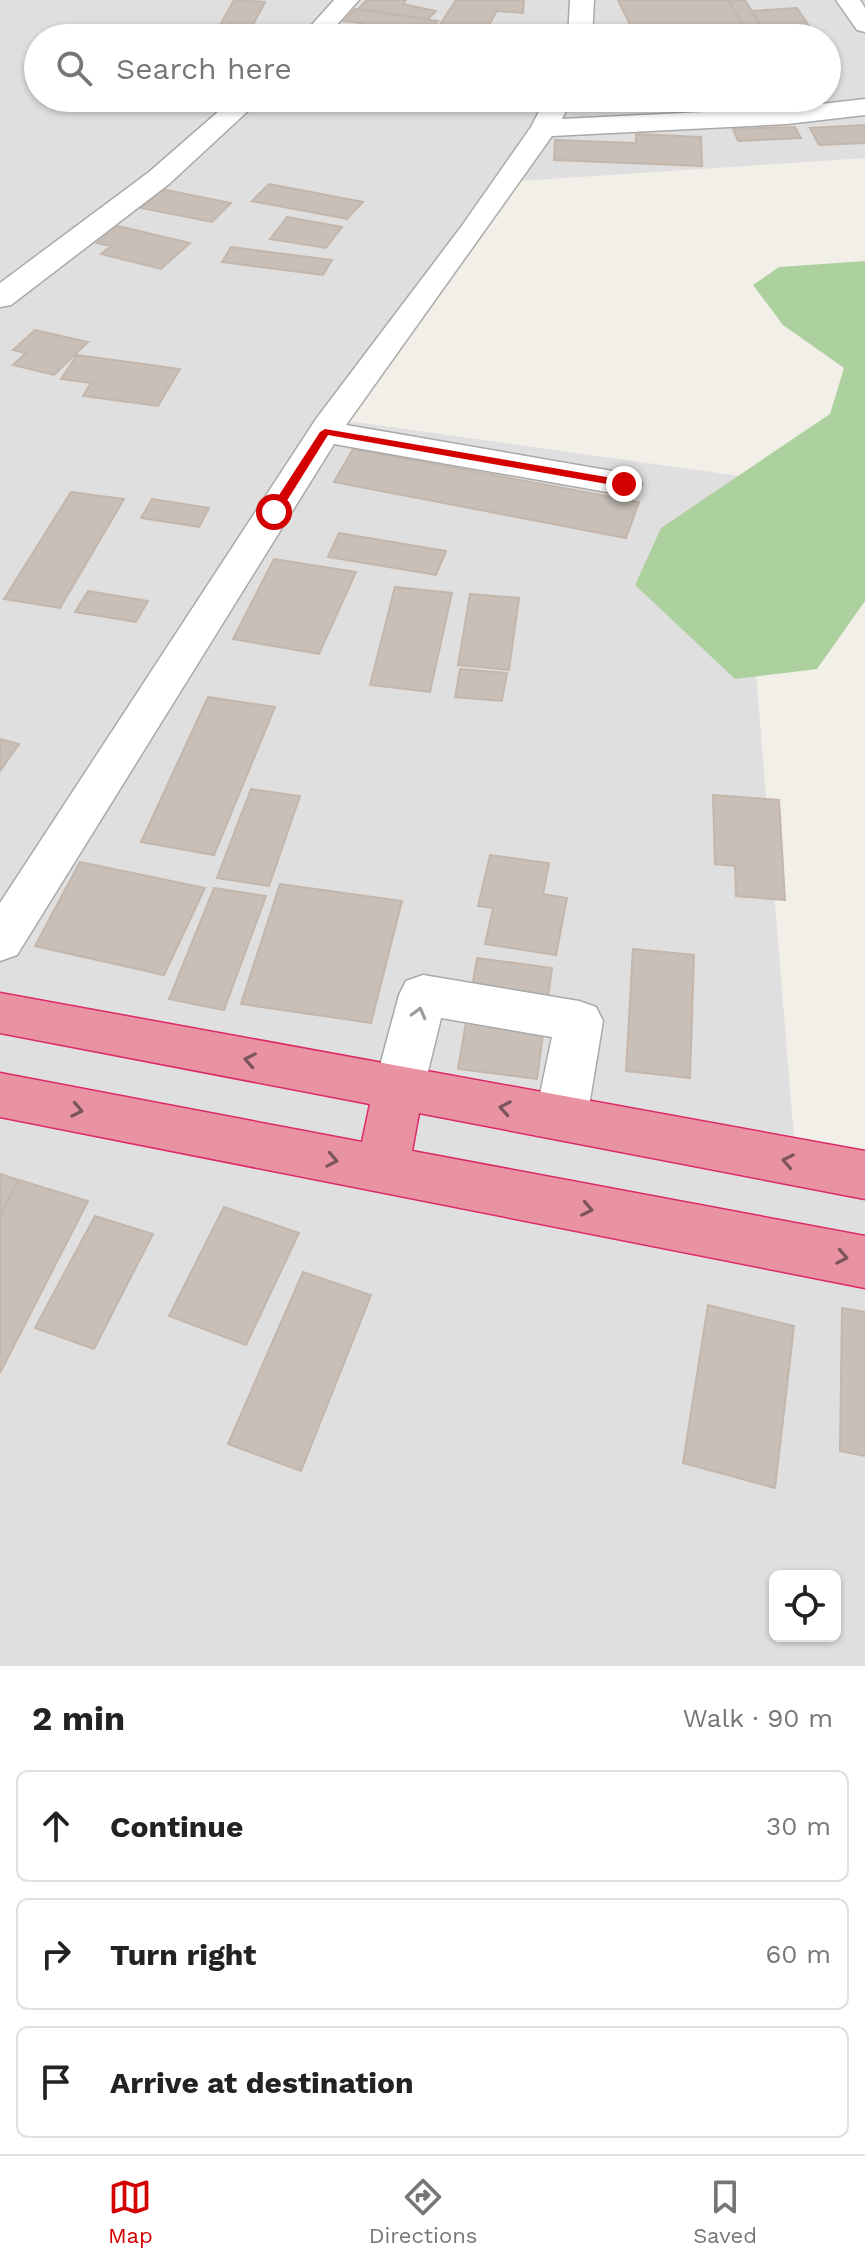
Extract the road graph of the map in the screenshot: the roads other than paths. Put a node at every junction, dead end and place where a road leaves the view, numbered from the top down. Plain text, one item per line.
1 (347, 0) edge
2 (582, 0) edge
3 (848, 0) edge
4 (325, 24) edge
5 (581, 24) edge
6 (865, 25) edge
7 (865, 107) edge
8 (841, 110) edge
9 (233, 112) edge
10 (819, 112) edge
11 (552, 113) edge
12 (0, 298) edge
13 (325, 432) junction
14 (624, 484) dead end
15 (0, 942) edge
16 (0, 1013) edge
17 (399, 1088) junction
18 (0, 1095) edge
19 (561, 1118) junction
20 (382, 1170) junction
21 (865, 1175) edge
22 (865, 1262) edge

1 - 4 street
2 - 5 street
3 - 6 street
7 - 8 street
9 - 12 street
10 - 11 street
11 - 13 street
13 - 14 street
13 - 15 street
17 -> 16 highway
19 -> 17 highway
17 -> 19 street
17 - 20 highway
18 -> 20 highway
21 -> 19 highway
20 -> 22 highway

